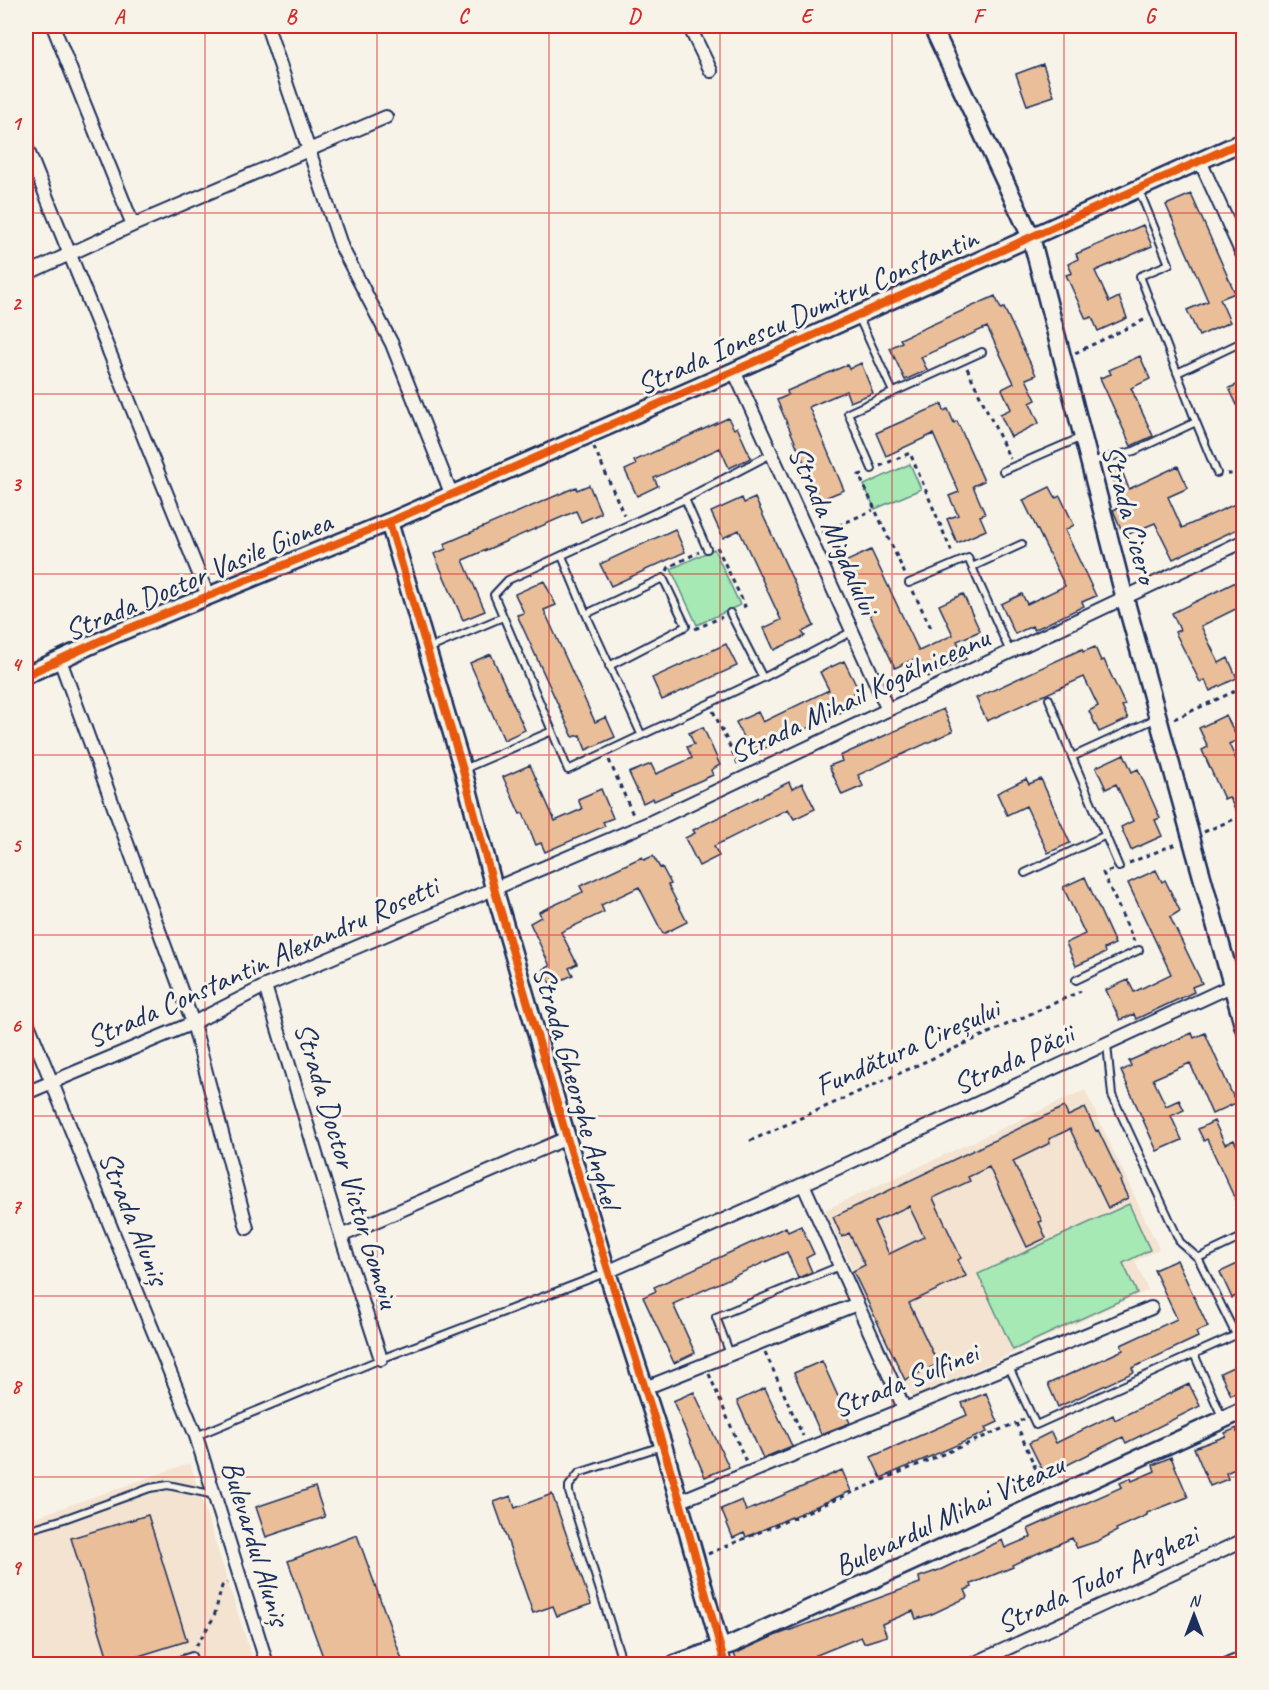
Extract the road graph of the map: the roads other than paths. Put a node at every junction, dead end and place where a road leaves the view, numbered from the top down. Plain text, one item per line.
1 (53, 26) edge
2 (267, 26) edge
3 (689, 26) edge
4 (933, 26) edge
5 (711, 70) dead end
6 (386, 117) dead end
7 (1244, 141) edge
8 (26, 147) edge
9 (309, 150) junction
10 (1200, 161) junction
11 (1138, 189) junction
12 (134, 225) junction
13 (1031, 237) junction
14 (1240, 240) edge
15 (69, 254) junction
16 (1244, 258) edge
17 (26, 274) edge
18 (857, 315) junction
19 (1244, 341) edge
20 (982, 352) dead end
21 (734, 371) junction
22 (1177, 373) junction
23 (893, 392) junction
24 (1196, 422) junction
25 (1082, 437) junction
26 (771, 454) junction
27 (1089, 463) junction
28 (872, 470) road end
29 (1003, 471) dead end
30 (1217, 473) road end
31 (451, 494) junction
32 (685, 499) junction
33 (390, 522) junction
34 (1244, 542) edge
35 (1022, 543) dead end
36 (707, 549) road end
37 (562, 556) junction
38 (972, 567) junction
39 (909, 583) road end
40 (208, 596) junction
41 (1125, 599) junction
42 (730, 613) road end
43 (586, 614) junction
44 (503, 617) junction
45 (851, 632) junction
46 (428, 650) junction
47 (1010, 653) junction
48 (60, 660) junction
49 (609, 666) junction
50 (26, 675) edge
51 (762, 678) junction
52 (1049, 699) dead end
53 (888, 710) junction
54 (1159, 722) junction
55 (552, 731) junction
56 (641, 734) junction
57 (1072, 757) junction
58 (463, 770) junction
59 (1106, 835) junction
60 (1119, 867) road end
61 (1025, 873) dead end
62 (494, 888) junction
63 (1138, 950) road end
64 (1076, 980) dead end
65 (1238, 983) edge
66 (265, 986) junction
67 (26, 1019) edge
68 (193, 1023) junction
69 (1244, 1028) edge
70 (1107, 1043) junction
71 (51, 1082) junction
72 (26, 1093) edge
73 (567, 1138) junction
74 (803, 1184) junction
75 (247, 1228) dead end
76 (341, 1236) junction
77 (1240, 1238) dead end
78 (1198, 1258) junction
79 (840, 1266) junction
80 (607, 1272) junction
81 (857, 1304) junction
82 (1152, 1308) dead end
83 (730, 1354) junction
84 (1194, 1354) junction
85 (381, 1359) junction
86 (1008, 1365) junction
87 (645, 1388) junction
88 (904, 1408) junction
89 (1244, 1410) edge
90 (1223, 1419) junction
91 (196, 1436) junction
92 (663, 1445) junction
93 (214, 1495) junction
94 (680, 1501) junction
95 (26, 1527) edge
96 (1244, 1540) edge
97 (723, 1657) edge
98 (1244, 1658) edge
99 (167, 1665) edge
100 (195, 1665) edge
101 (267, 1665) edge
102 (623, 1665) edge
103 (675, 1665) edge
104 (973, 1665) edge
105 (1229, 1665) edge

1 - 12 street
2 - 9 street
3 - 5 street
4 - 13 street, Strada Cicero
6 - 9 street
7 - 10 street, Strada Ionescu Dumitru Constantin
8 - 15 street
9 - 12 street
9 - 31 street
10 - 11 street, Strada Ionescu Dumitru Constantin
10 - 14 street
11 - 13 street, Strada Ionescu Dumitru Constantin
11 - 22 lane
12 - 15 street
13 - 18 street, Strada Ionescu Dumitru Constantin
13 - 25 street, Strada Cicero
14 - 16 street
15 - 17 street
15 - 40 street
18 - 21 street, Strada Ionescu Dumitru Constantin
18 - 23 lane
19 - 22 lane
20 - 23 lane
21 - 26 street, Strada Migdalului
21 - 31 street, Strada Ionescu Dumitru Constantin
22 - 24 lane
23 - 28 lane
24 - 27 lane
24 - 30 lane
25 - 27 street, Strada Cicero
25 - 29 lane
26 - 32 lane
26 - 45 street, Strada Migdalului
27 - 41 street, Strada Cicero
31 - 33 street, Strada Ionescu Dumitru Constantin
32 - 36 lane
32 - 37 lane
33 - 40 street, Strada Doctor Vasile Gionea
33 - 46 street, Strada Gheorghe Anghel
34 - 41 street, Strada Mihail Kogălniceanu
35 - 38 lane
37 - 43 lane
37 - 44 lane
38 - 39 lane
38 - 47 lane
40 - 48 street, Strada Doctor Vasile Gionea
41 - 47 street, Strada Mihail Kogălniceanu
41 - 54 street, Strada Cicero
42 - 51 lane
43 - 49 lane
43 - 49 lane
44 - 46 lane
44 - 55 lane
45 - 51 lane
45 - 53 street, Strada Migdalului
46 - 58 street, Strada Gheorghe Anghel
47 - 53 street, Strada Mihail Kogălniceanu
48 - 50 street, Strada Doctor Vasile Gionea
48 - 68 street
49 - 56 lane
51 - 56 lane
52 - 57 lane
53 - 62 street, Strada Mihail Kogălniceanu
54 - 57 lane
54 - 65 street, Strada Cicero
55 - 56 lane
55 - 58 lane
57 - 59 lane
58 - 62 street, Strada Gheorghe Anghel
59 - 60 lane
59 - 61 lane
62 - 66 street, Strada Constantin Alexandru Rosetti
62 - 73 street, Strada Gheorghe Anghel
63 - 64 lane
65 - 69 street, Strada Cicero
65 - 70 street, Strada Păcii
66 - 68 street, Strada Constantin Alexandru Rosetti
66 - 76 street, Strada Doctor Victor Gomoiu
67 - 71 street, Strada Aluniș
68 - 71 street, Strada Constantin Alexandru Rosetti
68 - 75 street
70 - 74 street, Strada Păcii
70 - 78 lane
71 - 72 street, Strada Constantin Alexandru Rosetti
71 - 91 street, Strada Aluniș
73 - 76 street
73 - 80 street, Strada Gheorghe Anghel
74 - 79 street
74 - 80 street, Strada Păcii
76 - 85 street, Strada Doctor Victor Gomoiu
77 - 78 lane
78 - 84 lane
79 - 81 street
79 - 83 lane
80 - 85 lane
80 - 87 street, Strada Gheorghe Anghel
81 - 83 street
81 - 88 street
82 - 86 street, Strada Sulfinei
83 - 87 street
84 - 86 lane
84 - 90 lane
85 - 91 lane
86 - 88 street, Strada Sulfinei
87 - 92 street, Strada Gheorghe Anghel
88 - 94 street, Strada Sulfinei
89 - 90 street, Bulevardul Mihai Viteazu
90 - 97 street, Bulevardul Mihai Viteazu
91 - 93 street, Bulevardul Aluniș
92 - 94 street, Strada Gheorghe Anghel
92 - 102 lane
93 - 95 lane
93 - 101 street, Bulevardul Aluniș
94 - 97 street, Strada Gheorghe Anghel
96 - 104 street, Strada Tudor Arghezi
97 - 103 street, Bulevardul Mihai Viteazu
98 - 105 street
99 - 100 lane

